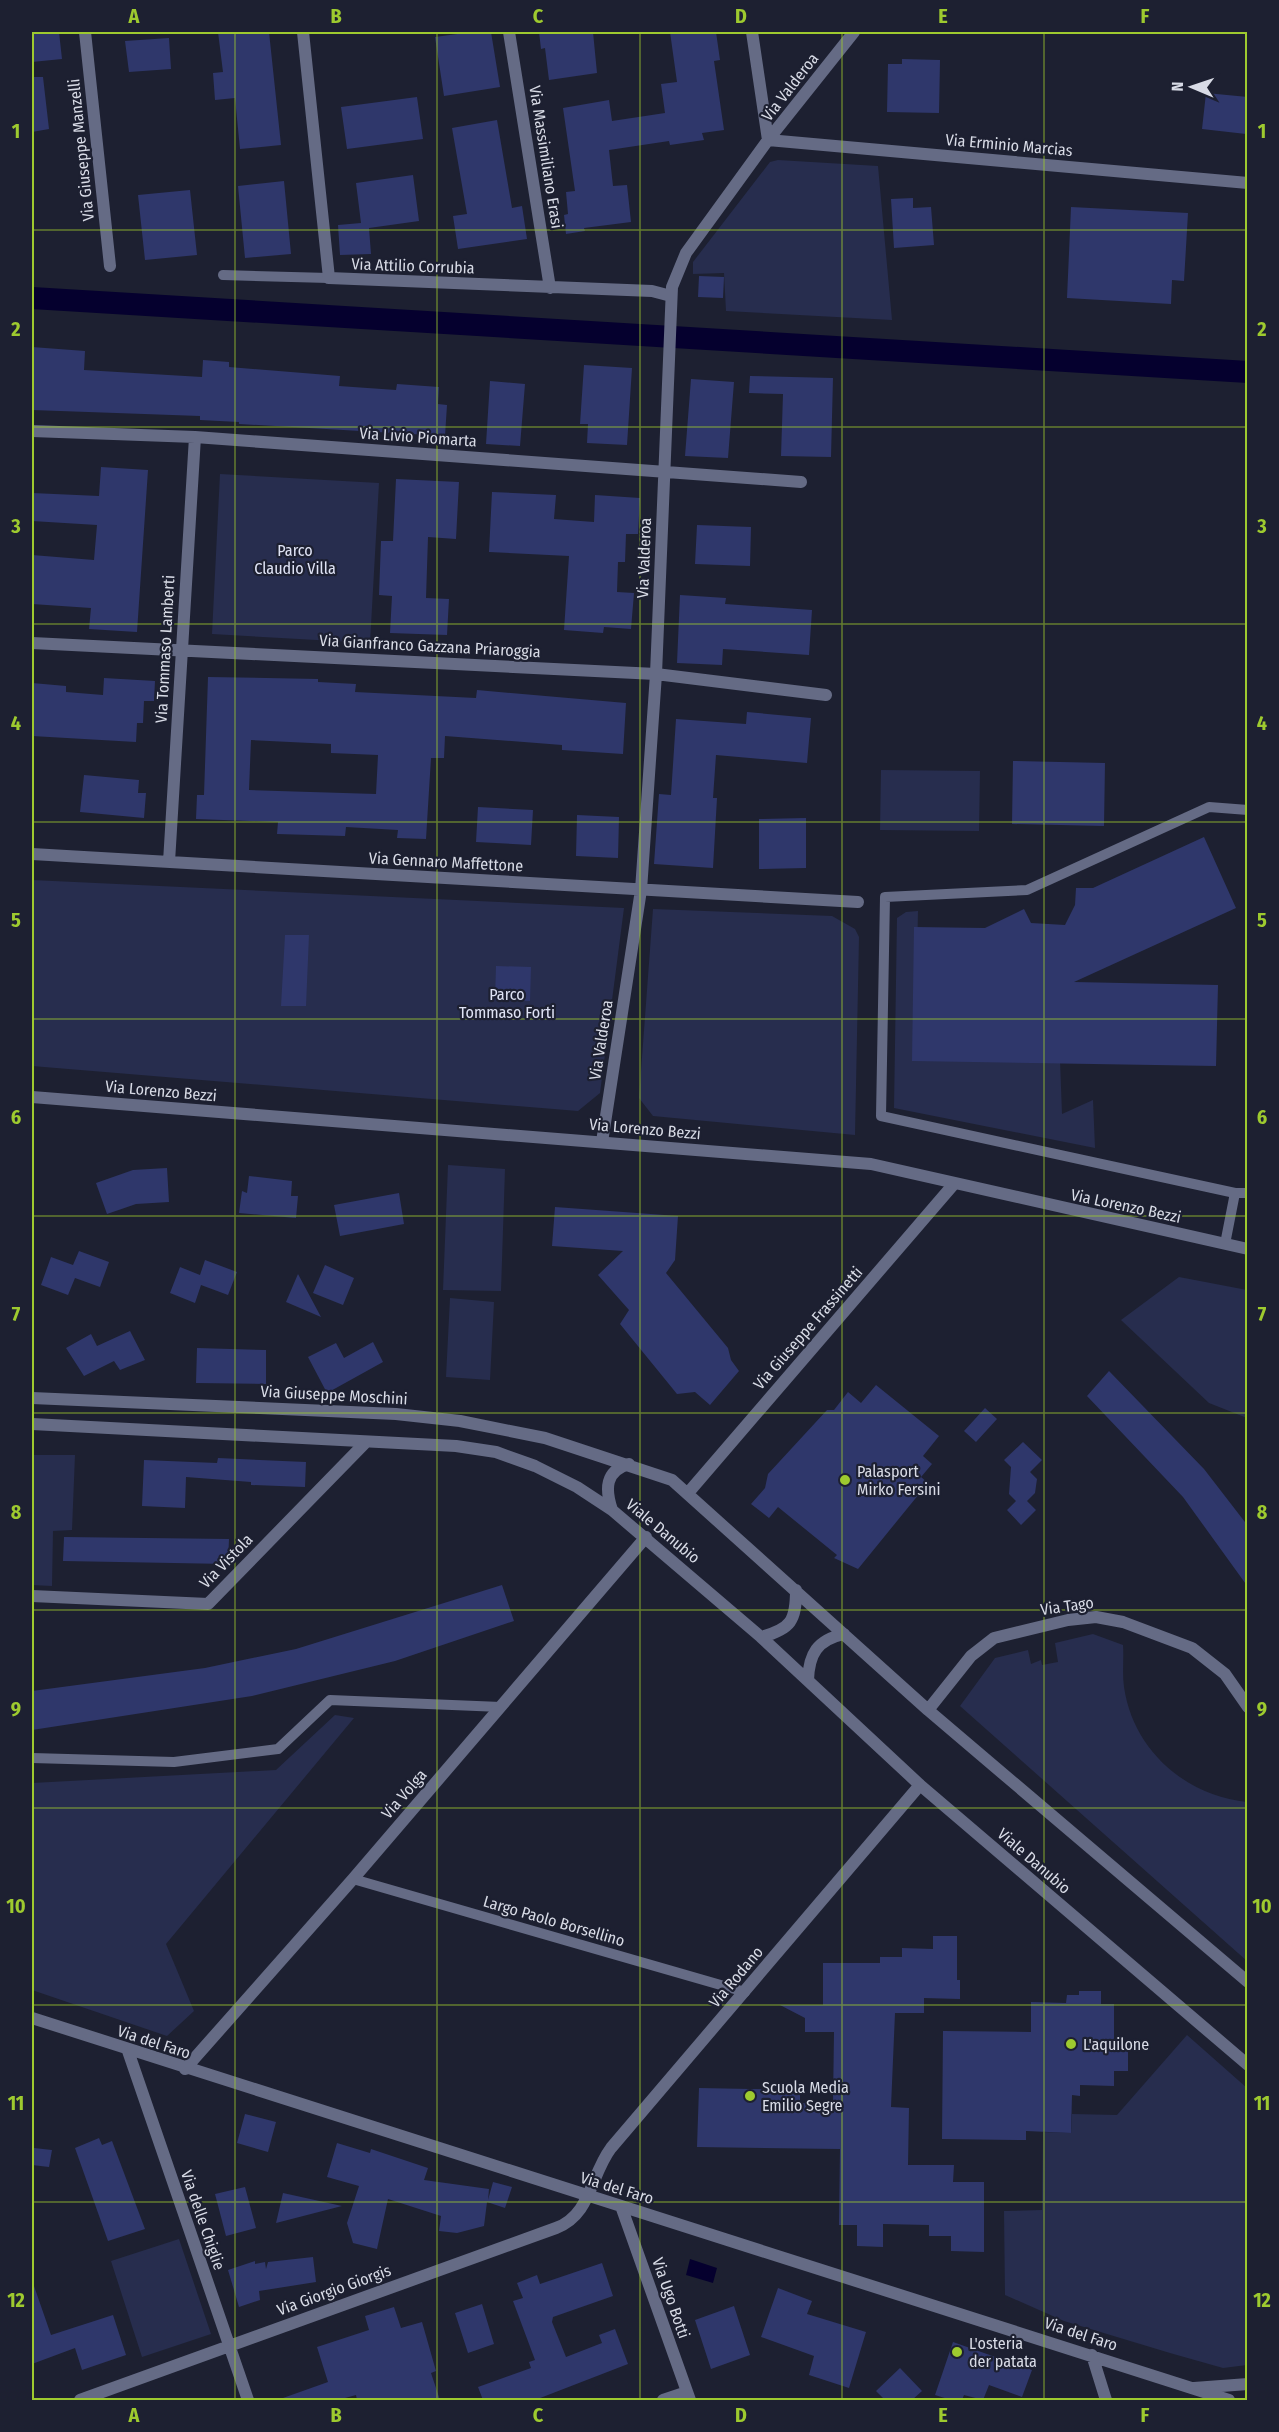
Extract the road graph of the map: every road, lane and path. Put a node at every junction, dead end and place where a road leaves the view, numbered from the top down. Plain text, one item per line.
1 (85, 32) edge
2 (303, 32) edge
3 (509, 32) edge
4 (752, 32) edge
5 (854, 32) edge
6 (768, 140) junction
7 (1248, 183) edge
8 (110, 266) dead end
9 (223, 275) dead end
10 (329, 278) junction
11 (550, 288) junction
12 (670, 296) junction
13 (32, 431) edge
14 (195, 437) junction
15 (663, 472) junction
16 (801, 482) dead end
17 (32, 643) edge
18 (182, 650) junction
19 (656, 674) junction
20 (826, 695) dead end
21 (1248, 810) edge
22 (32, 854) edge
23 (169, 862) junction
24 (641, 890) junction
25 (858, 902) dead end
26 (32, 1097) edge
27 (602, 1142) junction
28 (954, 1185) junction
29 (1235, 1193) junction
30 (1248, 1193) edge
31 (1224, 1244) junction
32 (1248, 1250) edge
33 (32, 1398) edge
34 (32, 1424) edge
35 (366, 1442) junction
36 (629, 1464) junction
37 (688, 1493) junction
38 (612, 1510) junction
39 (645, 1537) junction
40 (796, 1590) junction
41 (32, 1596) edge
42 (844, 1634) junction
43 (761, 1637) junction
44 (808, 1680) junction
45 (501, 1707) junction
46 (1248, 1707) edge
47 (928, 1710) junction
48 (32, 1758) edge
49 (920, 1785) junction
50 (353, 1879) junction
51 (1248, 1982) edge
52 (745, 1992) junction
53 (32, 2018) edge
54 (128, 2051) junction
55 (1246, 2063) edge
56 (185, 2069) junction
57 (588, 2196) junction
58 (621, 2206) junction
59 (229, 2347) junction
60 (1092, 2355) junction
61 (1248, 2384) edge
62 (1193, 2388) junction
63 (688, 2396) edge
64 (80, 2400) edge
65 (248, 2400) edge
66 (663, 2400) edge
67 (1106, 2400) edge
68 (1229, 2400) edge

1 - 8 street, Via Giuseppe Manzelli
2 - 10 street, Via Attilio Corrubia
3 - 11 street, Via Massimiliano Erasi
4 - 6 street
5 - 6 street, Via Valderoa
6 - 7 street, Via Erminio Marcias
6 - 12 street, Via Valderoa
9 - 10 lane
10 - 11 street, Via Attilio Corrubia
11 - 12 street, Via Attilio Corrubia
12 - 15 street, Via Valderoa
13 - 14 street, Via Livio Piomarta
14 - 15 street, Via Livio Piomarta
14 - 18 street, Via Tommaso Lamberti
15 - 16 street, Via Livio Piomarta
15 - 19 street, Via Valderoa
17 - 18 street, Via Gianfranco Gazzana Priaroggia
18 - 19 street, Via Gianfranco Gazzana Priaroggia
18 - 23 street, Via Tommaso Lamberti
19 - 20 street, Via Gianfranco Gazzana Priaroggia
19 - 24 street, Via Valderoa
21 - 29 lane
22 - 23 street, Via Gennaro Maffettone
23 - 24 street, Via Gennaro Maffettone
24 - 25 street, Via Gennaro Maffettone
24 - 27 street, Via Valderoa
26 - 27 street, Via Lorenzo Bezzi
27 - 28 street, Via Lorenzo Bezzi
28 - 31 street, Via Lorenzo Bezzi
28 - 37 street, Via Giuseppe Frassinetti
29 - 30 lane
29 - 31 lane
31 - 32 street, Via Lorenzo Bezzi
33 - 36 street, Via Giuseppe Moschini
34 - 35 street
35 - 38 street
35 - 41 street, Via Vistola
36 - 37 street
36 - 38 street, Viale Danubio
37 - 40 street
38 - 39 street, Viale Danubio
39 - 43 street, Viale Danubio
39 - 45 street, Via Volga
40 - 42 street
40 - 43 street
42 - 44 street
42 - 47 street
43 - 44 street, Viale Danubio
44 - 49 street, Viale Danubio
45 - 48 lane
45 - 50 street, Via Volga
46 - 47 street, Via Tago
47 - 51 street
49 - 52 street, Via Rodano
49 - 55 street, Viale Danubio
50 - 52 lane, Largo Paolo Borsellino
50 - 56 street, Via Volga
52 - 57 street, Via Rodano
53 - 54 street, Via del Faro
54 - 56 street, Via del Faro
54 - 59 street, Via delle Chiglie
56 - 57 street, Via del Faro
57 - 58 street, Via del Faro
57 - 59 street, Via Giorgio Giorgis
58 - 60 street, Via del Faro
58 - 63 street, Via Ugo Botti
59 - 64 street, Via Giorgio Giorgis
59 - 65 street, Via delle Chiglie
60 - 62 street, Via del Faro
60 - 67 street
61 - 62 street
62 - 68 street, Via del Faro
63 - 66 street

